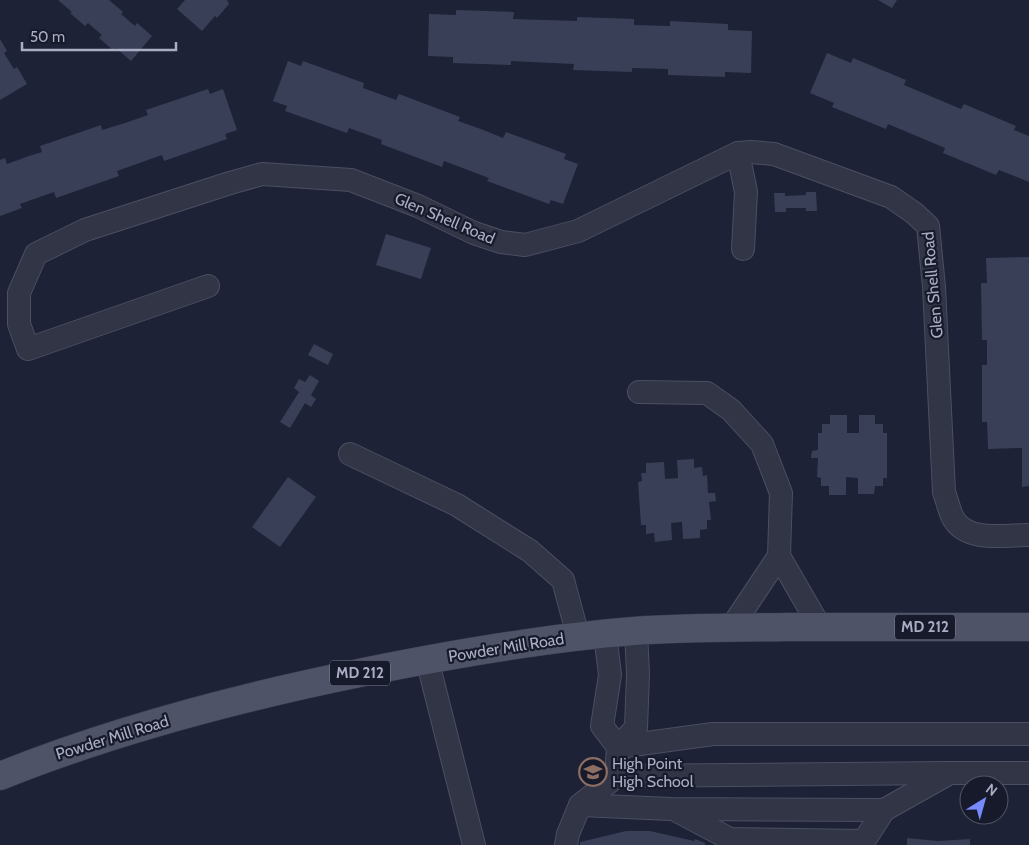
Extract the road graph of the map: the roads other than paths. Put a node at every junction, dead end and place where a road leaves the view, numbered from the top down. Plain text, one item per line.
1 (738, 153) junction
2 (743, 249) dead end
3 (208, 286) dead end
4 (639, 392) dead end
5 (350, 454) dead end
6 (1029, 535) edge
7 (779, 556) junction
8 (820, 627) junction
9 (1029, 627) edge
10 (731, 628) junction
11 (636, 631) junction
12 (605, 634) junction
13 (578, 636) junction
14 (427, 659) junction
15 (1029, 734) edge
16 (618, 747) junction
17 (950, 773) junction
18 (1029, 774) edge
19 (0, 776) edge
20 (617, 776) junction
21 (580, 805) junction
22 (671, 809) junction
23 (884, 810) junction
24 (474, 845) edge
25 (566, 845) edge

1 - 2 street
1 - 3 street, Glen Shell Road
1 - 6 street, Glen Shell Road
4 - 7 street
5 - 13 street
7 - 8 street
7 - 10 street
8 - 9 main road, Powder Mill Road / MD 212
8 - 10 main road, Powder Mill Road / MD 212
10 - 11 main road, Powder Mill Road / MD 212
11 - 12 main road, Powder Mill Road / MD 212
11 - 16 street
12 - 13 main road, Powder Mill Road / MD 212
12 - 16 street
13 - 14 main road, Powder Mill Road / MD 212
14 - 19 main road, Powder Mill Road / MD 212
14 - 24 street
15 - 16 street
16 - 20 street
17 - 18 street
17 - 20 street
17 - 23 street
20 - 21 street
21 - 22 street
21 - 25 street
22 - 23 street
22 - 23 street

